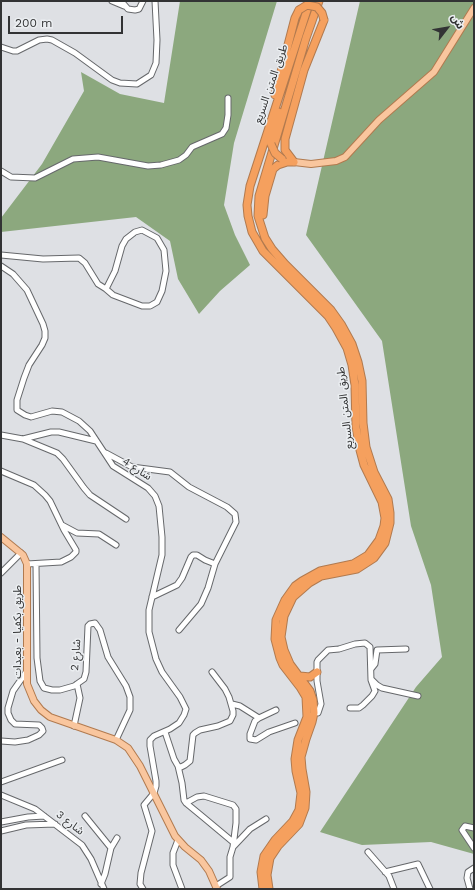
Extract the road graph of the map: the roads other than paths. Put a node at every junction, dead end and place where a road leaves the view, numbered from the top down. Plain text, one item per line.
1 (112, 1) edge
2 (120, 1) edge
3 (143, 1) edge
4 (155, 1) edge
5 (310, 1) edge
6 (319, 1) edge
7 (125, 7) junction
8 (474, 8) edge
9 (306, 38) junction
10 (1, 47) edge
11 (293, 54) junction
12 (304, 70) junction
13 (228, 98) dead end
14 (274, 108) junction
15 (287, 161) junction
16 (1, 171) edge
17 (266, 241) junction
18 (1, 255) edge
19 (1, 266) edge
20 (106, 289) junction
21 (1, 435) edge
22 (23, 440) junction
23 (96, 442) junction
24 (105, 453) junction
25 (1, 471) edge
26 (126, 519) dead end
27 (61, 525) junction
28 (1, 537) edge
29 (116, 545) dead end
30 (21, 553) junction
31 (27, 564) junction
32 (36, 564) junction
33 (215, 564) junction
34 (1, 573) edge
35 (152, 597) junction
36 (179, 630) dead end
37 (406, 649) dead end
38 (371, 669) junction
39 (27, 671) junction
40 (212, 672) dead end
41 (317, 672) junction
42 (300, 676) junction
43 (371, 678) junction
44 (77, 684) junction
45 (418, 696) dead end
46 (232, 704) junction
47 (350, 708) dead end
48 (276, 710) dead end
49 (318, 713) dead end
50 (259, 718) junction
51 (295, 723) dead end
52 (74, 726) junction
53 (165, 732) junction
54 (116, 740) junction
55 (1, 741) edge
56 (62, 760) dead end
57 (178, 766) junction
58 (1, 782) edge
59 (154, 793) junction
60 (1, 795) edge
61 (186, 803) junction
62 (45, 816) junction
63 (85, 816) dead end
64 (266, 820) dead end
65 (1, 822) edge
66 (55, 824) junction
67 (474, 828) edge
68 (1, 831) edge
69 (117, 838) dead end
70 (178, 840) junction
71 (233, 845) junction
72 (111, 848) junction
73 (474, 848) edge
74 (368, 852) dead end
75 (474, 868) edge
76 (386, 872) junction
77 (102, 886) edge
78 (141, 886) edge
79 (216, 888) edge
80 (182, 889) edge
81 (263, 889) edge
82 (268, 889) edge
83 (394, 889) edge
84 (430, 889) edge
85 (470, 889) edge

1 - 7 street
2 - 7 street
3 - 7 street
4 - 10 street
5 - 11 highway, طريق المتن السريع
6 - 9 highway, طريق المتن السريع
8 - 15 main road
9 - 12 highway
9 - 17 highway, طريق المتن السريع
11 - 14 highway, طريق المتن السريع
11 - 15 highway, bridge
12 - 14 highway, bridge
12 - 15 highway
13 - 16 street
14 - 81 highway, طريق المتن السريع
15 - 17 highway
17 - 42 highway, طريق المتن السريع
18 - 20 street
19 - 23 street, شارع 4
20 - 20 street
21 - 22 street
22 - 23 street
22 - 26 street
23 - 24 street, شارع 4
24 - 33 street
24 - 35 street, شارع 4
25 - 27 street
27 - 29 street
27 - 32 street
28 - 30 main road, طريق بكفيا - بعبدات
30 - 31 main road, طريق بكفيا - بعبدات
30 - 34 street
31 - 32 street
31 - 39 main road, طريق بكفيا - بعبدات
32 - 44 street, شارع 2
33 - 35 street
33 - 36 street
35 - 53 street, شارع 4
37 - 38 street
38 - 41 street
38 - 43 street
39 - 52 main road, طريق بكفيا - بعبدات
39 - 55 street
40 - 46 street
41 - 42 highway
41 - 49 street
42 - 82 highway, طريق المتن السريع
43 - 45 street
43 - 47 street
44 - 52 street
44 - 54 street, شارع 2
46 - 50 street
46 - 57 street
48 - 50 street
50 - 51 street
52 - 54 main road, طريق بكفيا - بعبدات
53 - 57 street
53 - 59 street, شارع 4
54 - 59 main road, طريق بكفيا - بعبدات
56 - 58 street
57 - 61 street
59 - 70 main road, طريق بكفيا - بعبدات
59 - 78 street
60 - 62 street, شارع 3
61 - 71 street
61 - 71 street
62 - 65 street
62 - 66 street, شارع 3
63 - 72 street
64 - 71 street
66 - 68 street
66 - 77 street, شارع 3
67 - 73 street
69 - 72 street
70 - 79 main road, طريق بكفيا - بعبدات
70 - 80 street
71 - 79 street
72 - 77 street
74 - 76 street
75 - 85 street
76 - 83 street
76 - 84 street

